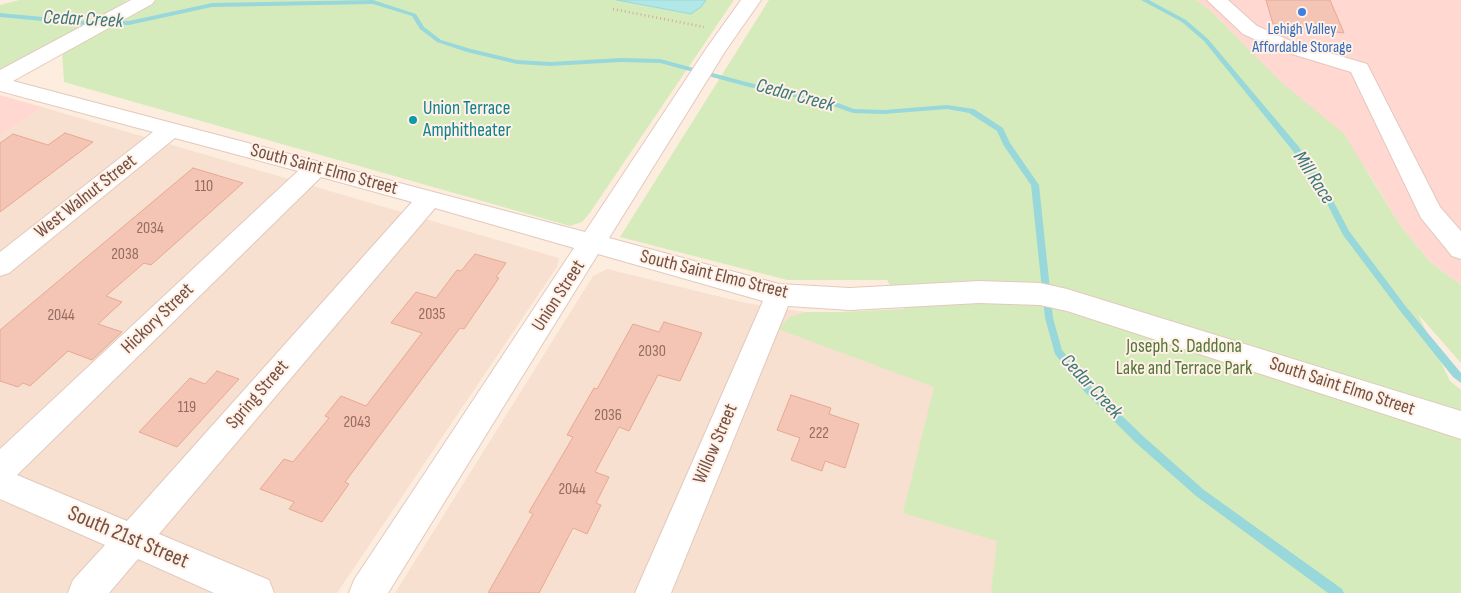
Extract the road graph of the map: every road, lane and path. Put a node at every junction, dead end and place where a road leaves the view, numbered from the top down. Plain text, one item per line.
1 (146, 0) edge
2 (751, 0) edge
3 (1217, 0) edge
4 (613, 8) dead end
5 (698, 26) dead end
6 (0, 80) edge
7 (0, 84) edge
8 (172, 129) junction
9 (316, 168) junction
10 (430, 198) junction
11 (593, 243) junction
12 (1461, 249) edge
13 (0, 266) edge
14 (778, 295) junction
15 (1461, 425) edge
16 (0, 470) edge
17 (0, 483) edge
18 (132, 540) junction
19 (86, 593) edge
20 (256, 593) edge
21 (367, 593) edge
22 (653, 593) edge

1 - 6 street
2 - 11 street, Union Street
3 - 12 street
4 - 5 path
7 - 8 street, South Saint Elmo Street
8 - 9 street, South Saint Elmo Street
8 - 13 street, West Walnut Street
9 - 10 street, South Saint Elmo Street
9 - 16 street, Hickory Street
10 - 11 street, South Saint Elmo Street
10 - 18 street, Spring Street
11 - 14 street, South Saint Elmo Street
11 - 21 street, Union Street
14 - 15 street, South Saint Elmo Street
14 - 22 street, Willow Street
17 - 18 street, South 21st Street
18 - 19 street, Spring Street
18 - 20 street, South 21st Street

